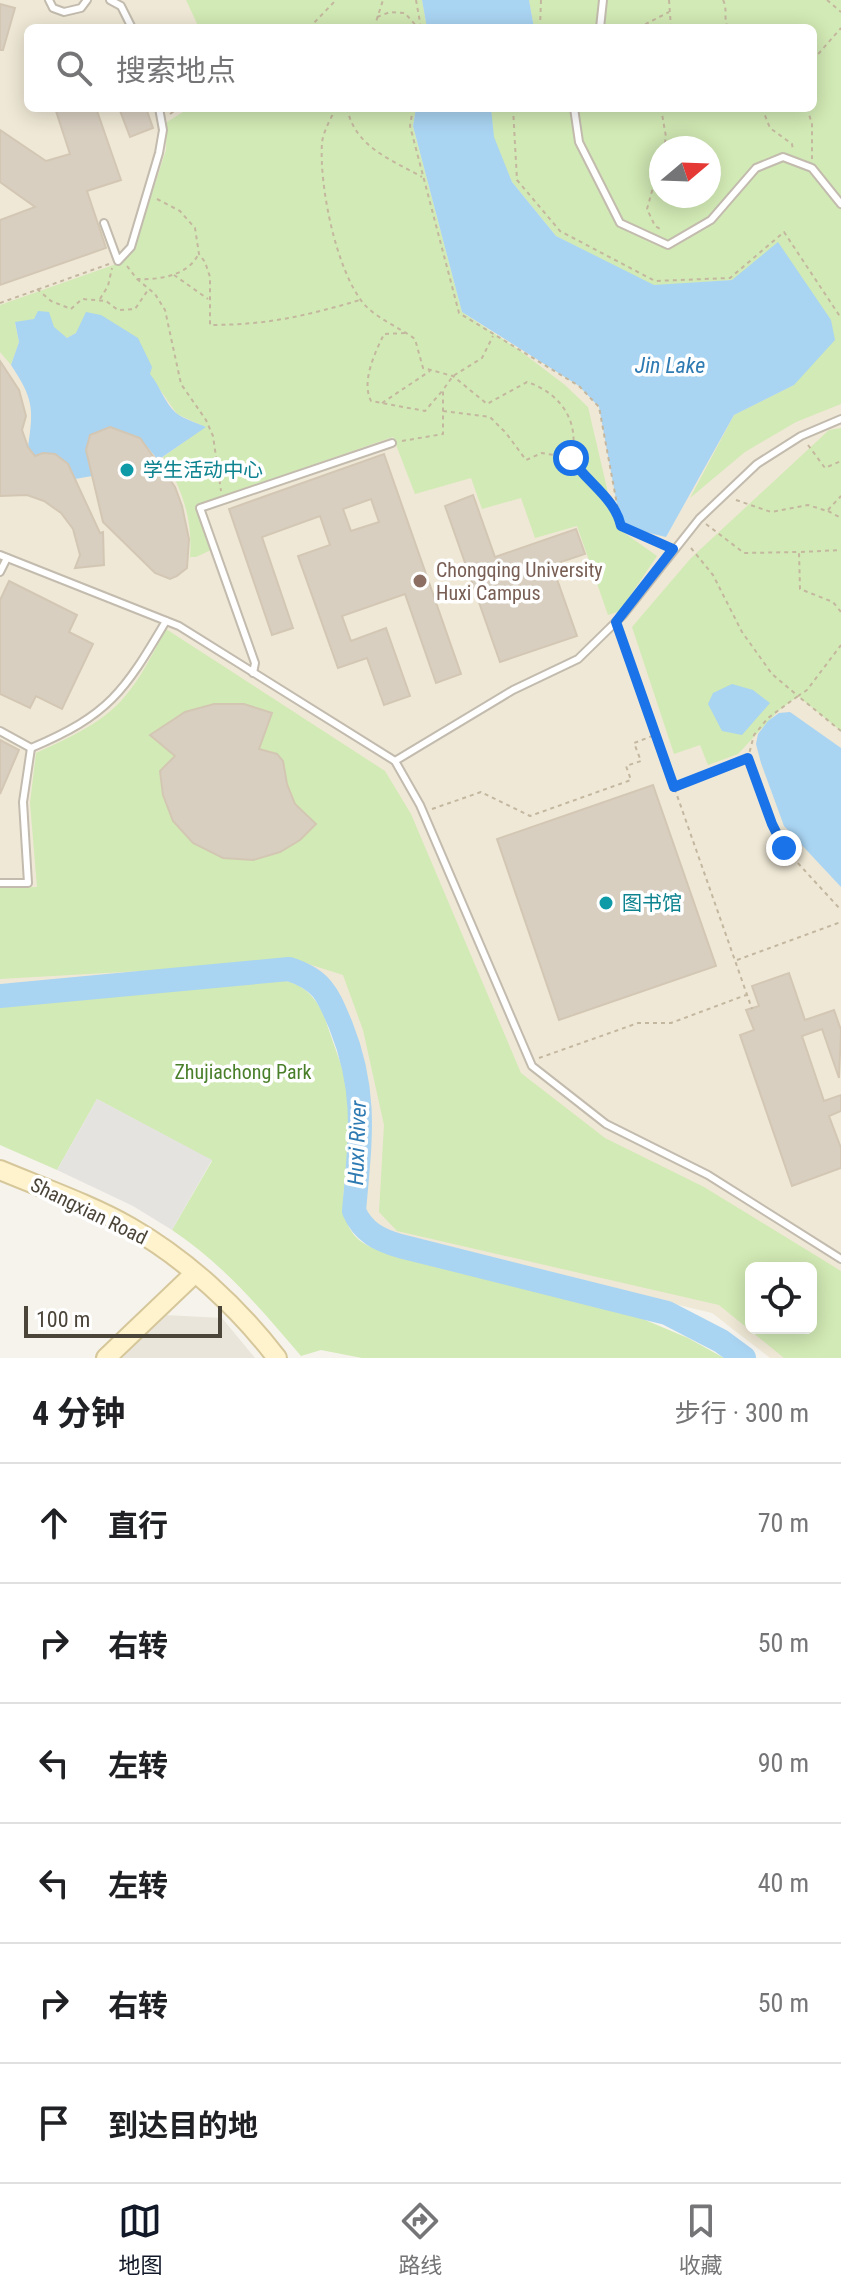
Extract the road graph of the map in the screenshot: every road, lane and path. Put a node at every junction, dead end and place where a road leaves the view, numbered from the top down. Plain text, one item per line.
1 (49, 0) edge
2 (87, 0) edge
3 (110, 0) edge
4 (336, 0) edge
5 (383, 0) edge
6 (416, 0) edge
7 (541, 0) edge
8 (603, 0) edge
9 (669, 0) edge
10 (723, 0) edge
11 (827, 0) edge
12 (669, 12) junction
13 (841, 12) edge
14 (377, 17) junction
15 (130, 24) edge
16 (313, 24) edge
17 (375, 24) edge
18 (415, 24) edge
19 (419, 24) edge
20 (540, 24) edge
21 (600, 24) edge
22 (646, 24) edge
23 (670, 24) edge
24 (726, 24) edge
25 (841, 28) edge
26 (817, 55) edge
27 (160, 112) edge
28 (334, 112) edge
29 (348, 112) edge
30 (412, 112) edge
31 (575, 112) edge
32 (662, 112) edge
33 (764, 112) edge
34 (808, 112) edge
35 (666, 136) edge
36 (795, 161) junction
37 (812, 168) junction
38 (424, 178) junction
39 (147, 193) junction
40 (649, 202) edge
41 (841, 204) edge
42 (104, 223) dead end
43 (668, 245) junction
44 (199, 254) junction
45 (121, 258) junction
46 (173, 275) junction
47 (137, 279) junction
48 (37, 289) junction
49 (148, 289) junction
50 (100, 300) junction
51 (209, 300) junction
52 (361, 300) junction
53 (0, 303) edge
54 (407, 333) junction
55 (493, 335) junction
56 (431, 370) junction
57 (453, 376) junction
58 (443, 390) junction
59 (381, 403) junction
60 (443, 411) junction
61 (841, 419) edge
62 (801, 436) junction
63 (392, 443) joint
64 (571, 458) junction
65 (841, 461) edge
66 (724, 495) junction
67 (841, 496) edge
68 (222, 501) junction
69 (827, 511) junction
70 (619, 514) junction
71 (841, 518) edge
72 (699, 519) junction
73 (683, 538) junction
74 (673, 549) junction
75 (841, 550) edge
76 (799, 552) junction
77 (4, 556) edge
78 (0, 572) edge
79 (841, 612) edge
80 (166, 621) junction
81 (616, 622) junction
82 (841, 645) edge
83 (253, 673) junction
84 (798, 696) junction
85 (0, 731) edge
86 (841, 731) edge
87 (656, 735) junction
88 (31, 748) junction
89 (748, 758) junction
90 (395, 761) junction
91 (674, 787) junction
92 (423, 812) junction
93 (0, 883) edge
94 (841, 910) edge
95 (841, 922) edge
96 (735, 961) junction
97 (747, 995) junction
98 (752, 1009) dead end
99 (530, 1062) junction
100 (0, 1170) edge
101 (841, 1259) edge
102 (194, 1274) junction
103 (106, 1358) edge
104 (277, 1358) edge

1 - 2 lane
3 - 15 lane
4 - 16 path
5 - 14 path
6 - 19 path
7 - 20 path
8 - 21 lane
9 - 12 path
10 - 24 path
11 - 13 path
12 - 22 path
12 - 23 path
14 - 17 path
14 - 18 path
25 - 26 path
27 - 39 lane
28 - 52 path
29 - 38 path
30 - 38 path
31 - 43 lane
32 - 35 path
33 - 36 path
34 - 37 path
36 - 37 lane
36 - 43 lane
37 - 41 lane
38 - 55 path
39 - 44 path
39 - 45 lane
40 - 43 path
42 - 45 lane
44 - 46 path
44 - 51 path
45 - 47 path
46 - 47 path
46 - 51 path
47 - 49 path
48 - 50 path
48 - 50 path
48 - 53 path
49 - 50 path
49 - 68 path
51 - 52 path
52 - 54 path
54 - 56 path
54 - 59 path
55 - 57 path
55 - 70 path
56 - 57 path
56 - 59 path
57 - 58 path
57 - 64 path
58 - 59 path
58 - 60 path
60 - 63 path
60 - 64 path
61 - 62 lane
62 - 65 path
62 - 66 lane
63 - 68 lane
64 - 70 path
66 - 69 path
66 - 72 lane
67 - 69 path
68 - 83 lane
69 - 71 path
70 - 74 path
72 - 73 lane
72 - 76 path
73 - 74 lane
73 - 84 path
74 - 81 lane
75 - 76 path
76 - 79 path
77 - 78 lane
77 - 80 lane
80 - 83 lane
80 - 88 lane
81 - 87 path
81 - 90 lane
82 - 84 path
83 - 90 lane
84 - 86 path
84 - 89 path
85 - 88 lane
87 - 91 path
87 - 92 path
88 - 93 lane
89 - 91 path
89 - 94 path
90 - 92 lane
91 - 96 path
92 - 99 lane
95 - 96 path
96 - 97 path
97 - 98 path
97 - 99 path
99 - 101 lane
100 - 102 street, Shangxian Road
102 - 103 street
102 - 104 street, Shangxian Road

